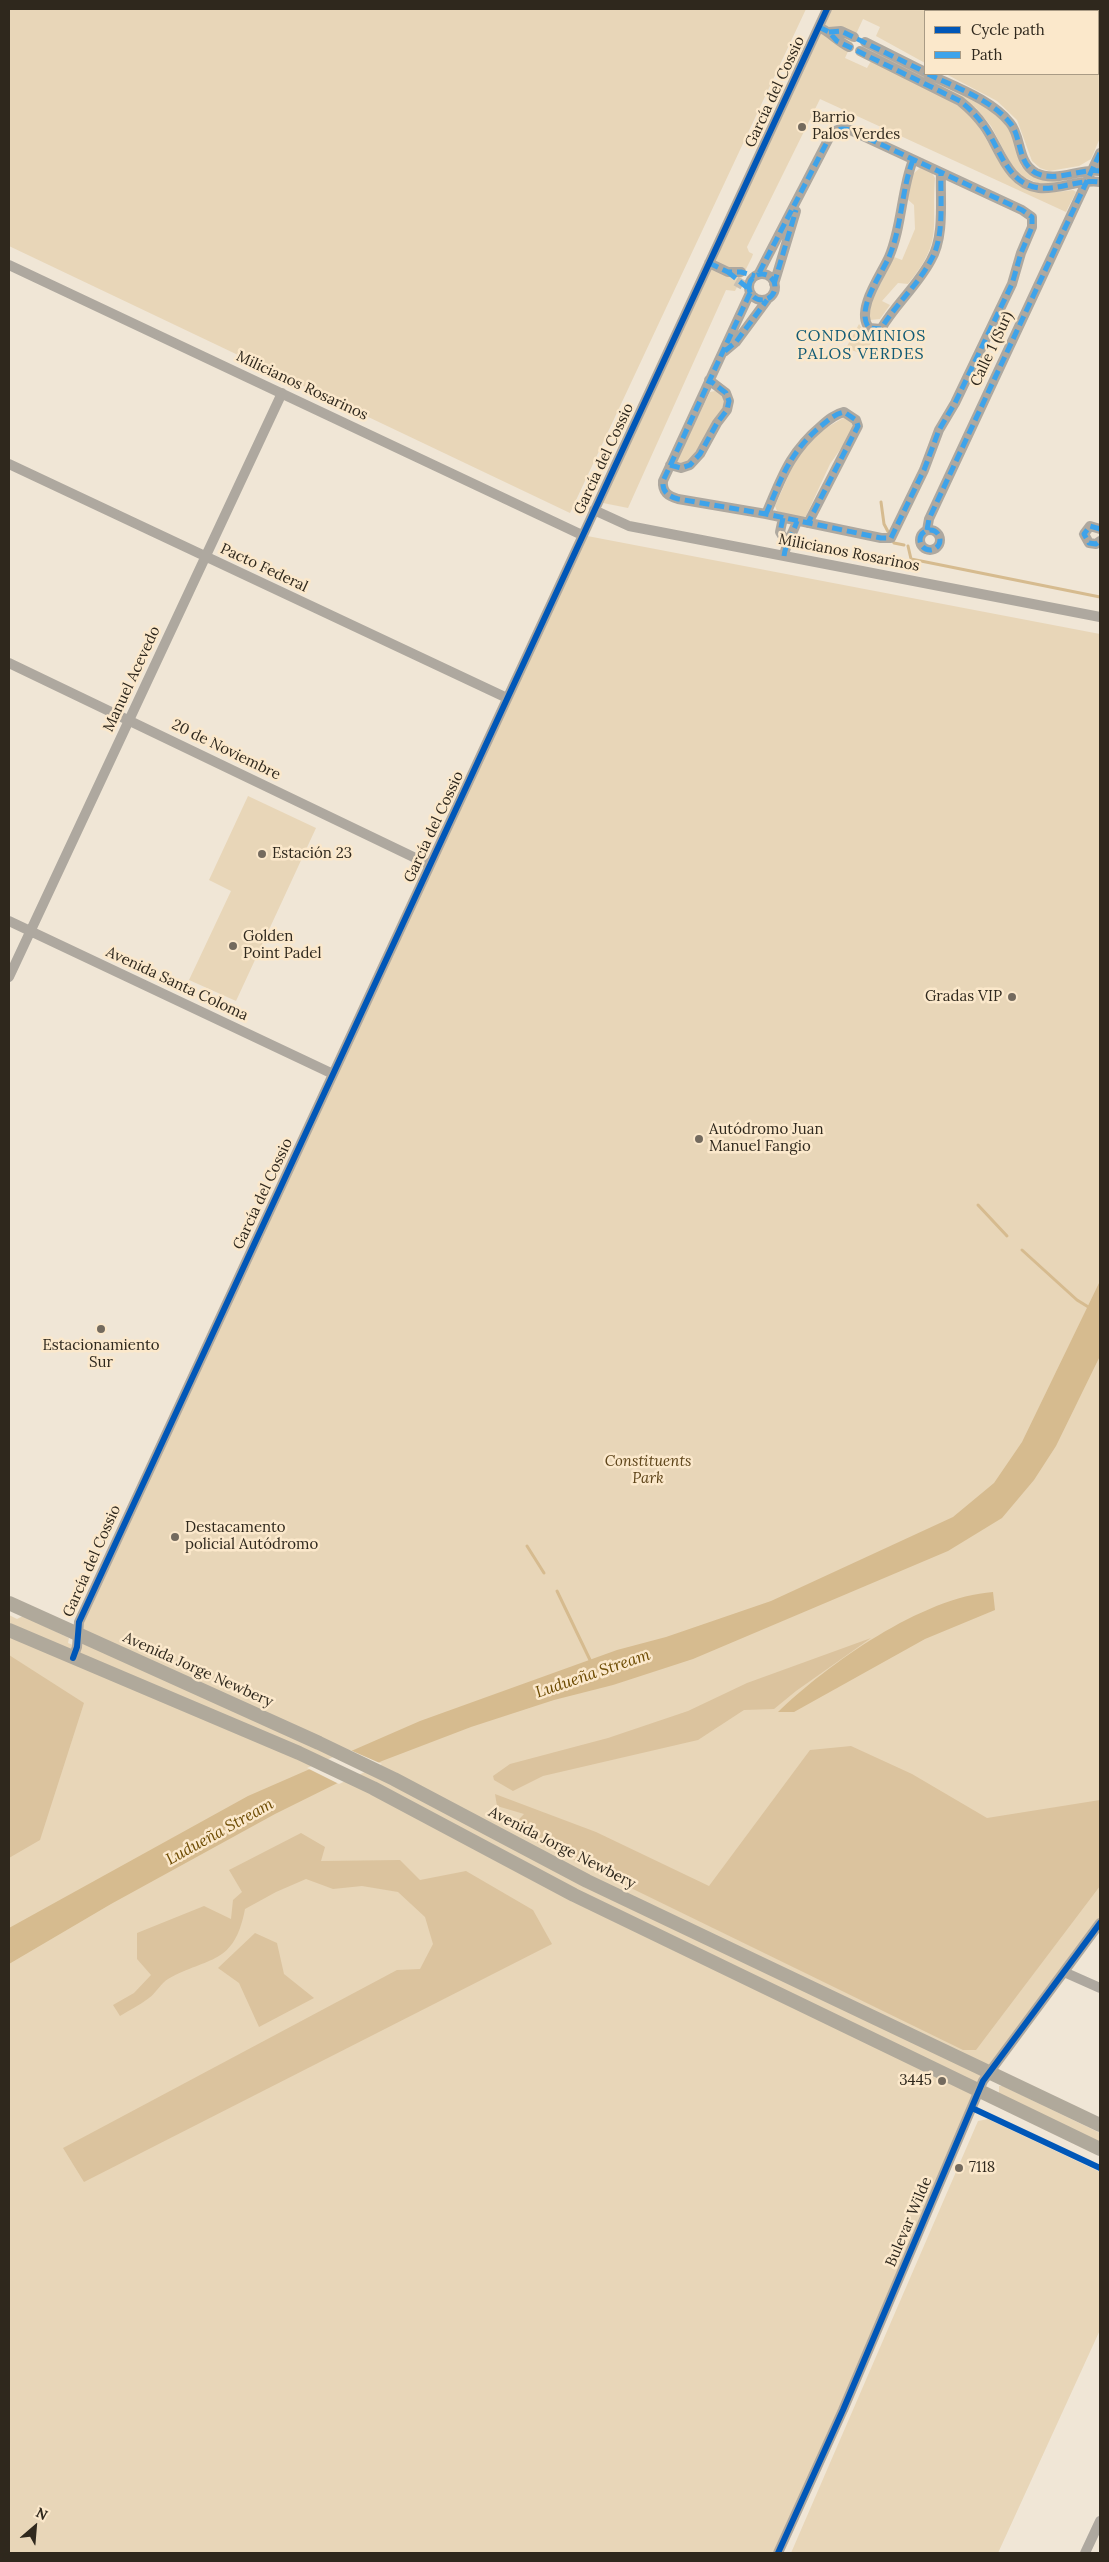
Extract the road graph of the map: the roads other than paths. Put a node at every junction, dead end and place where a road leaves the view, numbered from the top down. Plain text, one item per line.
1 (827, 9) edge
2 (818, 27) junction
3 (852, 42) dead end
4 (924, 72) edge
5 (931, 75) edge
6 (1100, 153) edge
7 (913, 160) junction
8 (1096, 170) edge
9 (941, 173) junction
10 (1086, 181) junction
11 (1100, 182) edge
12 (800, 198) junction
13 (709, 264) junction
14 (9, 265) edge
15 (747, 281) junction
16 (774, 284) junction
17 (767, 300) junction
18 (721, 355) junction
19 (709, 380) junction
20 (282, 393) junction
21 (9, 464) edge
22 (670, 465) junction
23 (594, 510) junction
24 (766, 514) junction
25 (783, 518) junction
26 (797, 520) junction
27 (808, 523) junction
28 (1099, 525) edge
29 (928, 530) dead end
30 (582, 535) junction
31 (1100, 541) edge
32 (786, 542) junction
33 (784, 556) junction
34 (205, 557) junction
35 (1100, 617) edge
36 (9, 663) edge
37 (507, 698) junction
38 (129, 719) junction
39 (430, 865) junction
40 (9, 921) edge
41 (30, 931) junction
42 (9, 977) edge
43 (332, 1074) junction
44 (9, 1603) edge
45 (9, 1630) edge
46 (78, 1635) junction
47 (73, 1658) junction
48 (1100, 1923) edge
49 (1064, 1972) junction
50 (1100, 1988) edge
51 (989, 2072) junction
52 (979, 2090) junction
53 (1100, 2125) edge
54 (1100, 2149) edge
55 (1100, 2521) edge
56 (778, 2553) edge
57 (1085, 2553) edge

1 - 2 street, García del Cossio
2 - 3 street
2 - 13 street, García del Cossio
4 - 10 street
5 - 8 street
6 - 8 street, Calle 1 (Sur)
7 - 9 street
7 - 9 street
7 - 12 street
8 - 10 street, Calle 1 (Sur)
9 - 27 street
10 - 11 street
10 - 29 street, Calle 1 (Sur)
12 - 15 street
12 - 16 street
13 - 15 street
13 - 23 street, García del Cossio
14 - 20 street, Milicianos Rosarinos
15 - 16 street
15 - 17 street
15 - 18 street
16 - 17 street
17 - 18 street
18 - 19 street
19 - 22 street
19 - 22 street
20 - 30 street, Milicianos Rosarinos
20 - 34 street, Manuel Acevedo
21 - 34 street, Pacto Federal
22 - 24 street
23 - 30 street, García del Cossio
23 - 33 street, Milicianos Rosarinos
24 - 25 street
24 - 27 street
25 - 26 street
25 - 32 street
26 - 27 street
26 - 32 street
28 - 31 street
30 - 37 street, García del Cossio
32 - 33 street
33 - 35 street, Milicianos Rosarinos
34 - 37 street, Pacto Federal
34 - 38 street, Manuel Acevedo
36 - 38 street, 20 de Noviembre
37 - 39 street, García del Cossio
38 - 39 street, 20 de Noviembre
38 - 41 street, Manuel Acevedo
39 - 43 street, García del Cossio
40 - 41 street, Avenida Santa Coloma
41 - 42 street, Manuel Acevedo
41 - 43 street, Avenida Santa Coloma
43 - 46 street, García del Cossio
44 - 46 main road, Avenida Jorge Newbery
45 - 47 main road
46 - 47 street, García del Cossio
46 - 51 main road, Avenida Jorge Newbery
47 - 52 main road
48 - 49 street, Bulevar Wilde
49 - 50 street
49 - 51 street, Bulevar Wilde
51 - 52 street, Bulevar Wilde
51 - 53 main road, Avenida Jorge Newbery
52 - 54 main road
52 - 56 street, Bulevar Wilde
55 - 57 street

